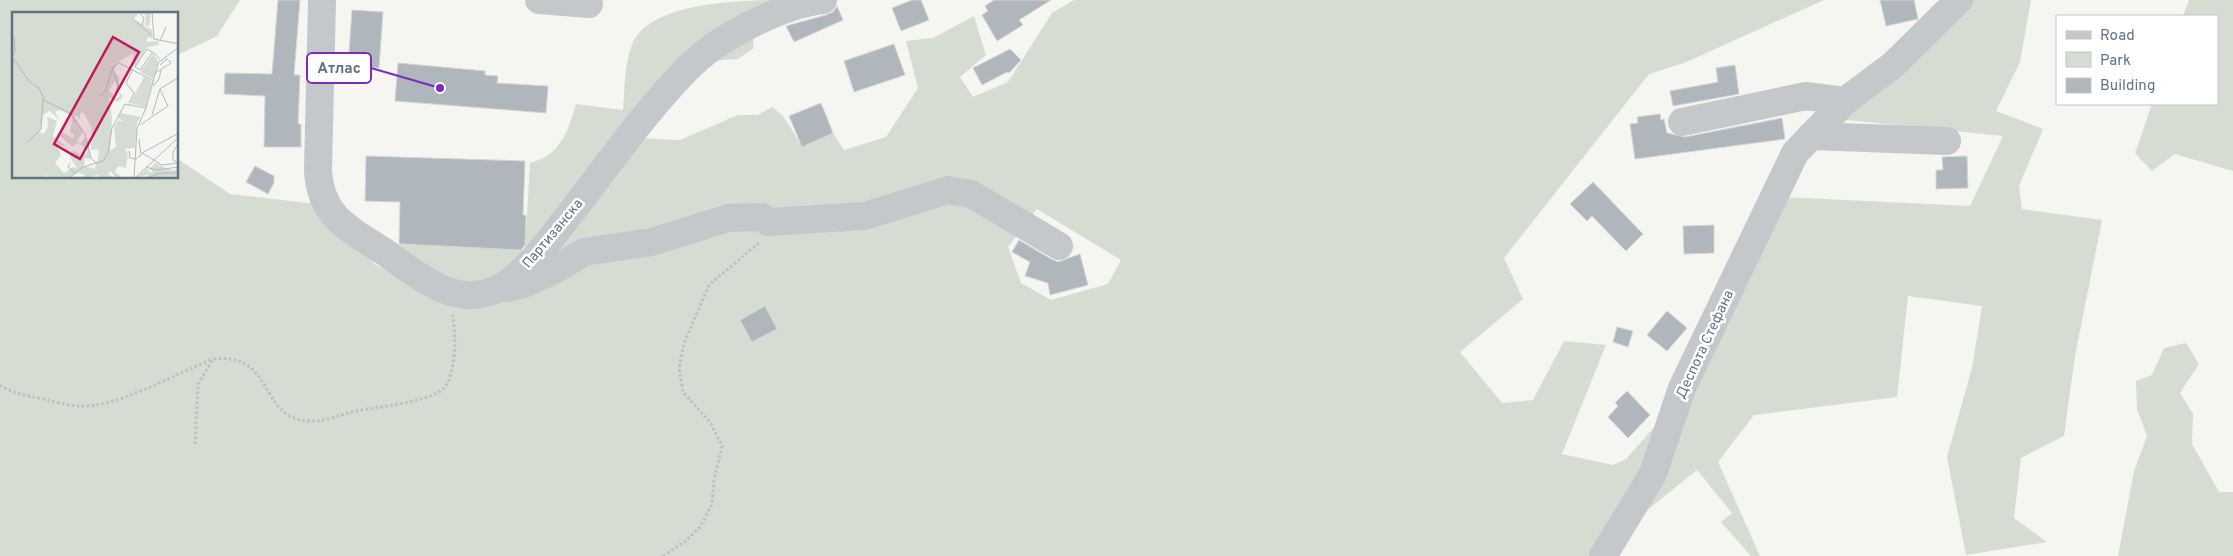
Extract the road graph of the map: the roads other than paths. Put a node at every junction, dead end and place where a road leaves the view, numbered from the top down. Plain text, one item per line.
1 (322, 0) edge
2 (540, 0) edge
3 (823, 0) edge
4 (1959, 0) edge
5 (590, 4) dead end
6 (1845, 101) junction
7 (1682, 122) dead end
8 (1811, 136) junction
9 (1947, 141) dead end
10 (1059, 246) dead end
11 (496, 290) junction
12 (1603, 556) edge

1 - 11 street, Партизанска
2 - 5 street
3 - 11 street, Партизанска
4 - 6 street, Деспота Стефана
6 - 7 street
6 - 8 street, Деспота Стефана
8 - 9 street
8 - 12 street, Деспота Стефана
10 - 11 street

